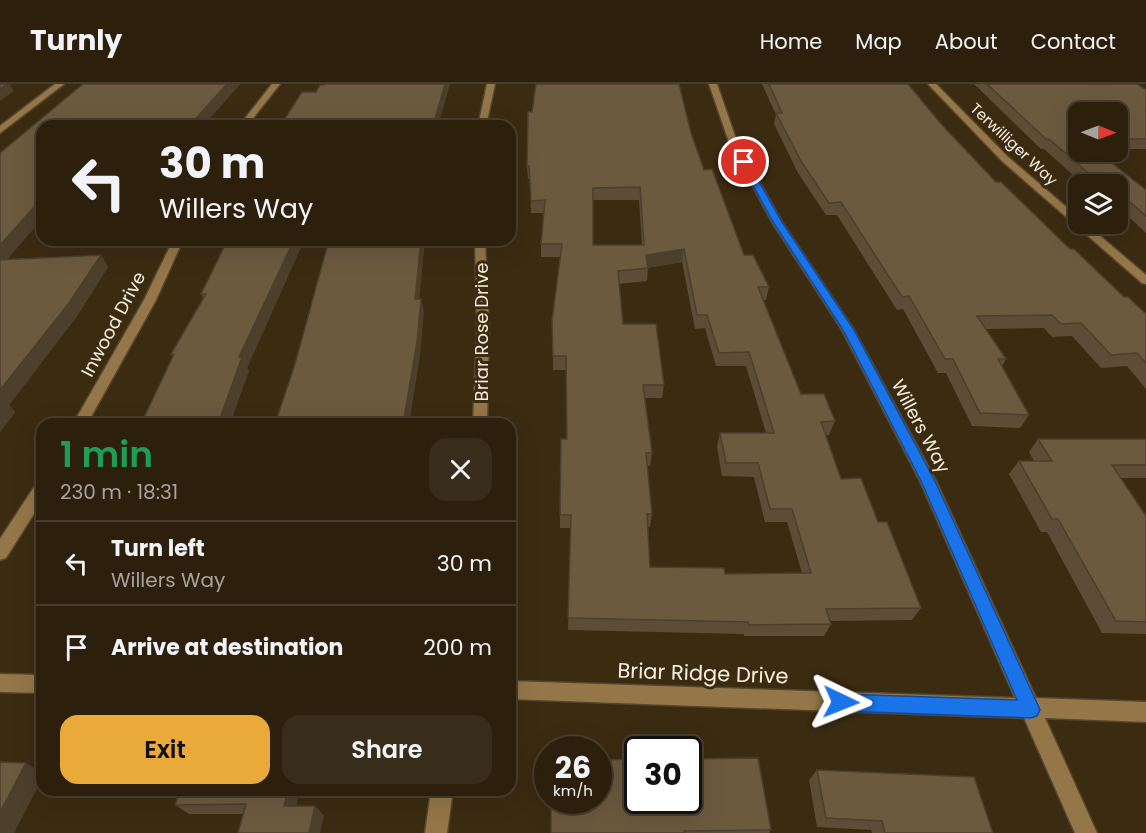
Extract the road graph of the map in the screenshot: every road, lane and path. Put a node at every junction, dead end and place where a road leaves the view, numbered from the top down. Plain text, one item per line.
1 (60, 84) edge
2 (276, 84) edge
3 (491, 84) edge
4 (713, 84) edge
5 (932, 84) edge
6 (248, 120) edge
7 (483, 120) edge
8 (0, 130) edge
9 (1068, 213) edge
10 (1092, 234) edge
11 (175, 246) edge
12 (480, 246) edge
13 (1146, 281) edge
14 (83, 418) edge
15 (480, 418) edge
16 (36, 497) edge
17 (0, 553) edge
18 (0, 683) edge
19 (36, 684) edge
20 (516, 690) edge
21 (1031, 710) junction
22 (1146, 712) edge
23 (441, 796) edge
24 (436, 833) edge
25 (1086, 833) edge

1 - 8 street
2 - 6 street
3 - 7 street
4 - 21 street, Willers Way
5 - 9 street, Terwilliger Way
10 - 13 street, Terwilliger Way
11 - 14 street, Inwood Drive
12 - 15 street, Briar Rose Drive
16 - 17 street
18 - 19 street
20 - 21 street, Briar Ridge Drive
21 - 22 street, Briar Ridge Drive
21 - 25 street, Willers Way
23 - 24 street

